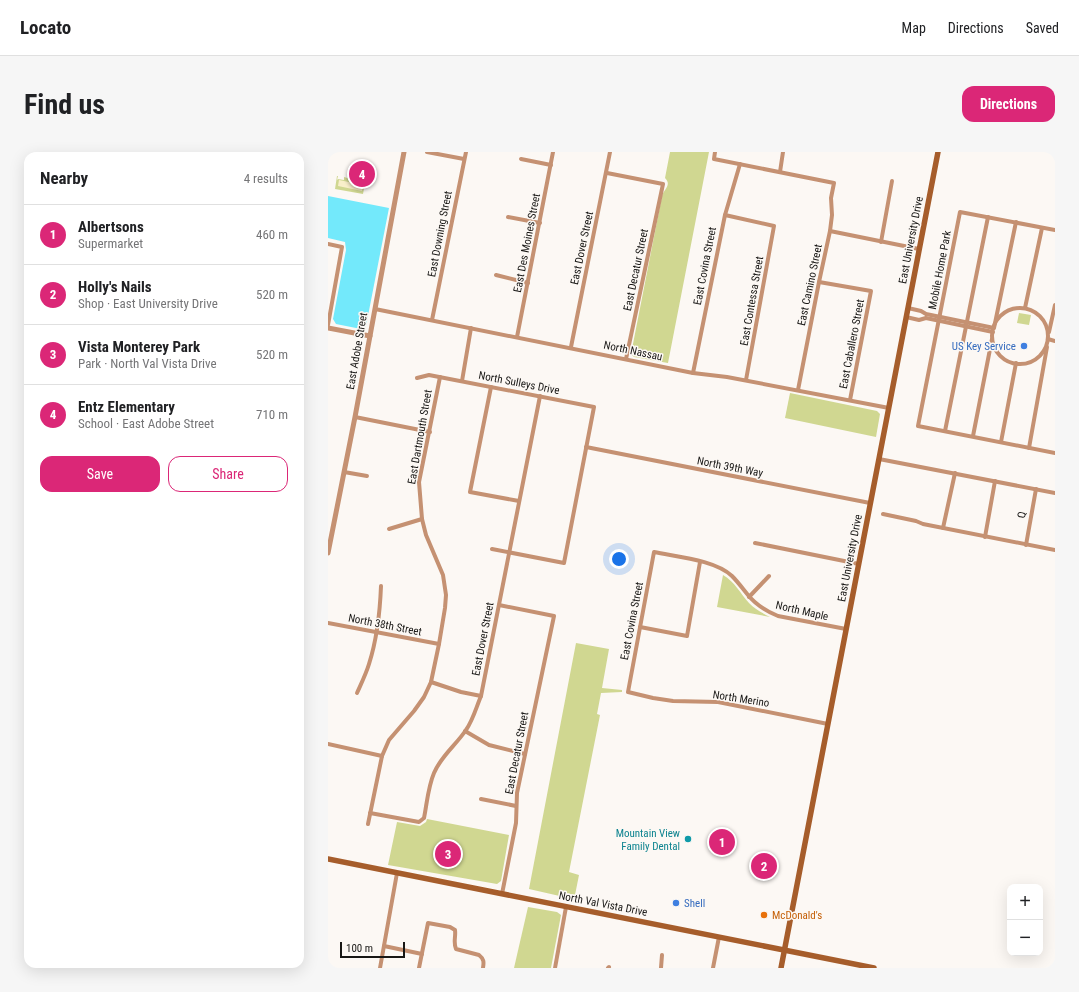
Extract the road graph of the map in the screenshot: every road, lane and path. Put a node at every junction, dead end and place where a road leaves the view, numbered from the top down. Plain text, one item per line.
1 (404, 152) edge
2 (427, 152) edge
3 (466, 152) edge
4 (553, 152) edge
5 (610, 152) edge
6 (715, 152) edge
7 (783, 152) edge
8 (938, 152) edge
9 (464, 159) junction
10 (521, 159) dead end
11 (740, 164) junction
12 (551, 165) junction
13 (780, 172) junction
14 (607, 173) junction
15 (892, 181) dead end
16 (725, 215) junction
17 (988, 216) junction
18 (508, 217) dead end
19 (1016, 222) junction
20 (540, 223) junction
21 (1042, 228) junction
22 (1055, 230) edge
23 (830, 231) junction
24 (881, 242) junction
25 (328, 244) edge
26 (919, 249) junction
27 (496, 275) dead end
28 (819, 282) junction
29 (528, 283) junction
30 (1055, 305) edge
31 (908, 308) junction
32 (1025, 308) junction
33 (375, 309) junction
34 (906, 317) junction
35 (940, 319) junction
36 (432, 320) junction
37 (967, 324) junction
38 (328, 326) edge
39 (471, 328) junction
40 (993, 332) junction
41 (370, 336) junction
42 (517, 337) junction
43 (1048, 339) junction
44 (1055, 341) edge
45 (571, 347) junction
46 (626, 359) junction
47 (1016, 363) junction
48 (693, 373) junction
49 (440, 377) junction
50 (417, 378) dead end
51 (746, 380) junction
52 (462, 381) junction
53 (491, 387) junction
54 (798, 390) junction
55 (540, 396) junction
56 (850, 400) junction
57 (889, 408) junction
58 (355, 417) junction
59 (945, 430) junction
60 (430, 432) junction
61 (973, 436) junction
62 (1001, 442) junction
63 (586, 447) junction
64 (1029, 448) junction
65 (1055, 453) edge
66 (879, 459) junction
67 (344, 472) junction
68 (955, 473) junction
69 (367, 476) dead end
70 (996, 481) junction
71 (1036, 489) junction
72 (1055, 493) edge
73 (519, 501) junction
74 (870, 503) junction
75 (883, 514) dead end
76 (422, 519) junction
77 (944, 528) junction
78 (389, 529) dead end
79 (985, 537) junction
80 (755, 543) dead end
81 (1026, 545) junction
82 (492, 549) dead end
83 (1055, 550) edge
84 (654, 552) joint
85 (328, 553) edge
86 (509, 553) junction
87 (700, 562) junction
88 (859, 564) junction
89 (769, 576) dead end
90 (381, 586) dead end
91 (749, 597) junction
92 (499, 605) junction
93 (328, 623) edge
94 (640, 627) junction
95 (846, 629) junction
96 (376, 632) junction
97 (439, 644) junction
98 (431, 682) junction
99 (628, 692) joint
100 (357, 693) dead end
101 (481, 696) junction
102 (828, 724) junction
103 (466, 731) junction
104 (328, 744) edge
105 (525, 754) junction
106 (382, 756) junction
107 (482, 800) dead end
108 (516, 806) junction
109 (370, 813) junction
110 (368, 824) dead end
111 (328, 859) edge
112 (397, 873) junction
113 (502, 894) junction
114 (566, 907) junction
115 (718, 937) junction
116 (384, 946) junction
117 (784, 950) junction
118 (422, 954) junction
119 (662, 955) dead end
120 (380, 968) edge
121 (419, 968) edge
122 (483, 968) edge
123 (555, 968) edge
124 (661, 968) edge
125 (713, 968) edge
126 (781, 968) edge
127 (874, 968) edge

1 - 33 street, East Adobe Street
2 - 9 street
3 - 9 street, East Downing Street
4 - 12 street, East Des Moines Street
5 - 14 street, East Dover Street
6 - 11 street
7 - 13 street
8 - 26 main road, East University Drive
9 - 36 street, East Downing Street
10 - 12 street
11 - 13 street
11 - 16 street, East Covina Street
12 - 20 street, East Des Moines Street
13 - 23 street, East Camino Street
14 - 45 street, East Dover Street
14 - 46 street, East Decatur Street
15 - 24 street
16 - 48 street, East Covina Street
16 - 51 street, East Contessa Street
17 - 19 street, Mobile Home Park
17 - 35 street, Mobile Home Park
17 - 37 street
18 - 20 street
19 - 21 street, Mobile Home Park
19 - 40 street
20 - 29 street, East Des Moines Street
21 - 22 street, Mobile Home Park
21 - 32 street
23 - 24 street
23 - 28 street, East Camino Street
24 - 26 street
25 - 38 street
26 - 31 main road, East University Drive
27 - 29 street
28 - 54 street, East Camino Street
28 - 56 street, East Caballero Street
29 - 42 street, East Des Moines Street
30 - 43 street
31 - 34 main road, East University Drive
31 - 35 street
32 - 40 street
32 - 43 street
33 - 36 street, North Nassau
33 - 41 street, East Adobe Street
34 - 35 street
34 - 57 main road, East University Drive
35 - 37 street
35 - 59 street, Mobile Home Park
36 - 39 street, North Nassau
37 - 40 street
37 - 59 street
38 - 41 street
39 - 42 street, North Nassau
39 - 52 street
40 - 47 street
40 - 61 street
41 - 58 street, East Adobe Street
42 - 45 street, North Nassau
43 - 44 street
43 - 47 street
43 - 64 street
45 - 46 street, North Nassau
46 - 48 street, North Nassau
47 - 62 street
48 - 51 street, North Nassau
49 - 50 street, North Sulleys Drive
49 - 52 street, North Sulleys Drive
49 - 60 street, East Dartmouth Street
51 - 54 street, North Nassau
52 - 53 street, North Sulleys Drive
53 - 55 street, North Sulleys Drive
53 - 73 street
54 - 56 street, North Nassau
55 - 63 street, North Sulleys Drive
55 - 73 street, East Dover Street
56 - 57 street, North Nassau
57 - 66 main road, East University Drive
58 - 60 street
58 - 67 street, East Adobe Street
59 - 61 street
60 - 76 street, East Dartmouth Street
61 - 62 street
62 - 64 street
63 - 74 street, North 39th Way
63 - 86 street
64 - 65 street
66 - 68 street
66 - 74 main road, East University Drive
67 - 69 street
67 - 85 street, East Adobe Street
68 - 70 street
68 - 77 street
70 - 71 street
70 - 79 street
71 - 72 street
71 - 81 street, Q
73 - 86 street, East Dover Street
74 - 88 main road, East University Drive
75 - 77 street
76 - 78 street
76 - 97 street, East Dartmouth Street
77 - 79 street
79 - 81 street
80 - 88 street
81 - 83 street
82 - 86 street
84 - 87 street, North Maple
84 - 94 street, East Covina Street
86 - 92 street, East Dover Street
87 - 91 street, North Maple
87 - 94 street
88 - 95 main road, East University Drive
89 - 91 street
90 - 96 street
91 - 95 street, North Maple
92 - 101 street, East Dover Street
92 - 105 street, East Decatur Street
93 - 96 street, North 38th Street
94 - 99 street, East Covina Street
95 - 102 main road, East University Drive
96 - 97 street, North 38th Street
96 - 100 street
97 - 98 street, East Dartmouth Street
98 - 101 street
98 - 106 street, East Dartmouth Street
99 - 102 street, North Merino
101 - 103 street, East Dover Street
102 - 117 main road, East University Drive
103 - 105 street
103 - 109 street, East Dover Street
104 - 106 street
105 - 108 street, East Decatur Street
106 - 109 street, East Dartmouth Street
107 - 108 street
108 - 113 street, East Decatur Street
109 - 110 street, East Dartmouth Street
111 - 112 main road, North Val Vista Drive
112 - 113 main road, North Val Vista Drive
112 - 116 street
113 - 114 main road, North Val Vista Drive
114 - 115 main road, North Val Vista Drive
114 - 123 street
115 - 117 main road, North Val Vista Drive
115 - 125 street
116 - 118 street
116 - 120 street
117 - 126 main road, East University Drive
117 - 127 main road, North Val Vista Drive
118 - 121 street
118 - 122 street
119 - 124 street

